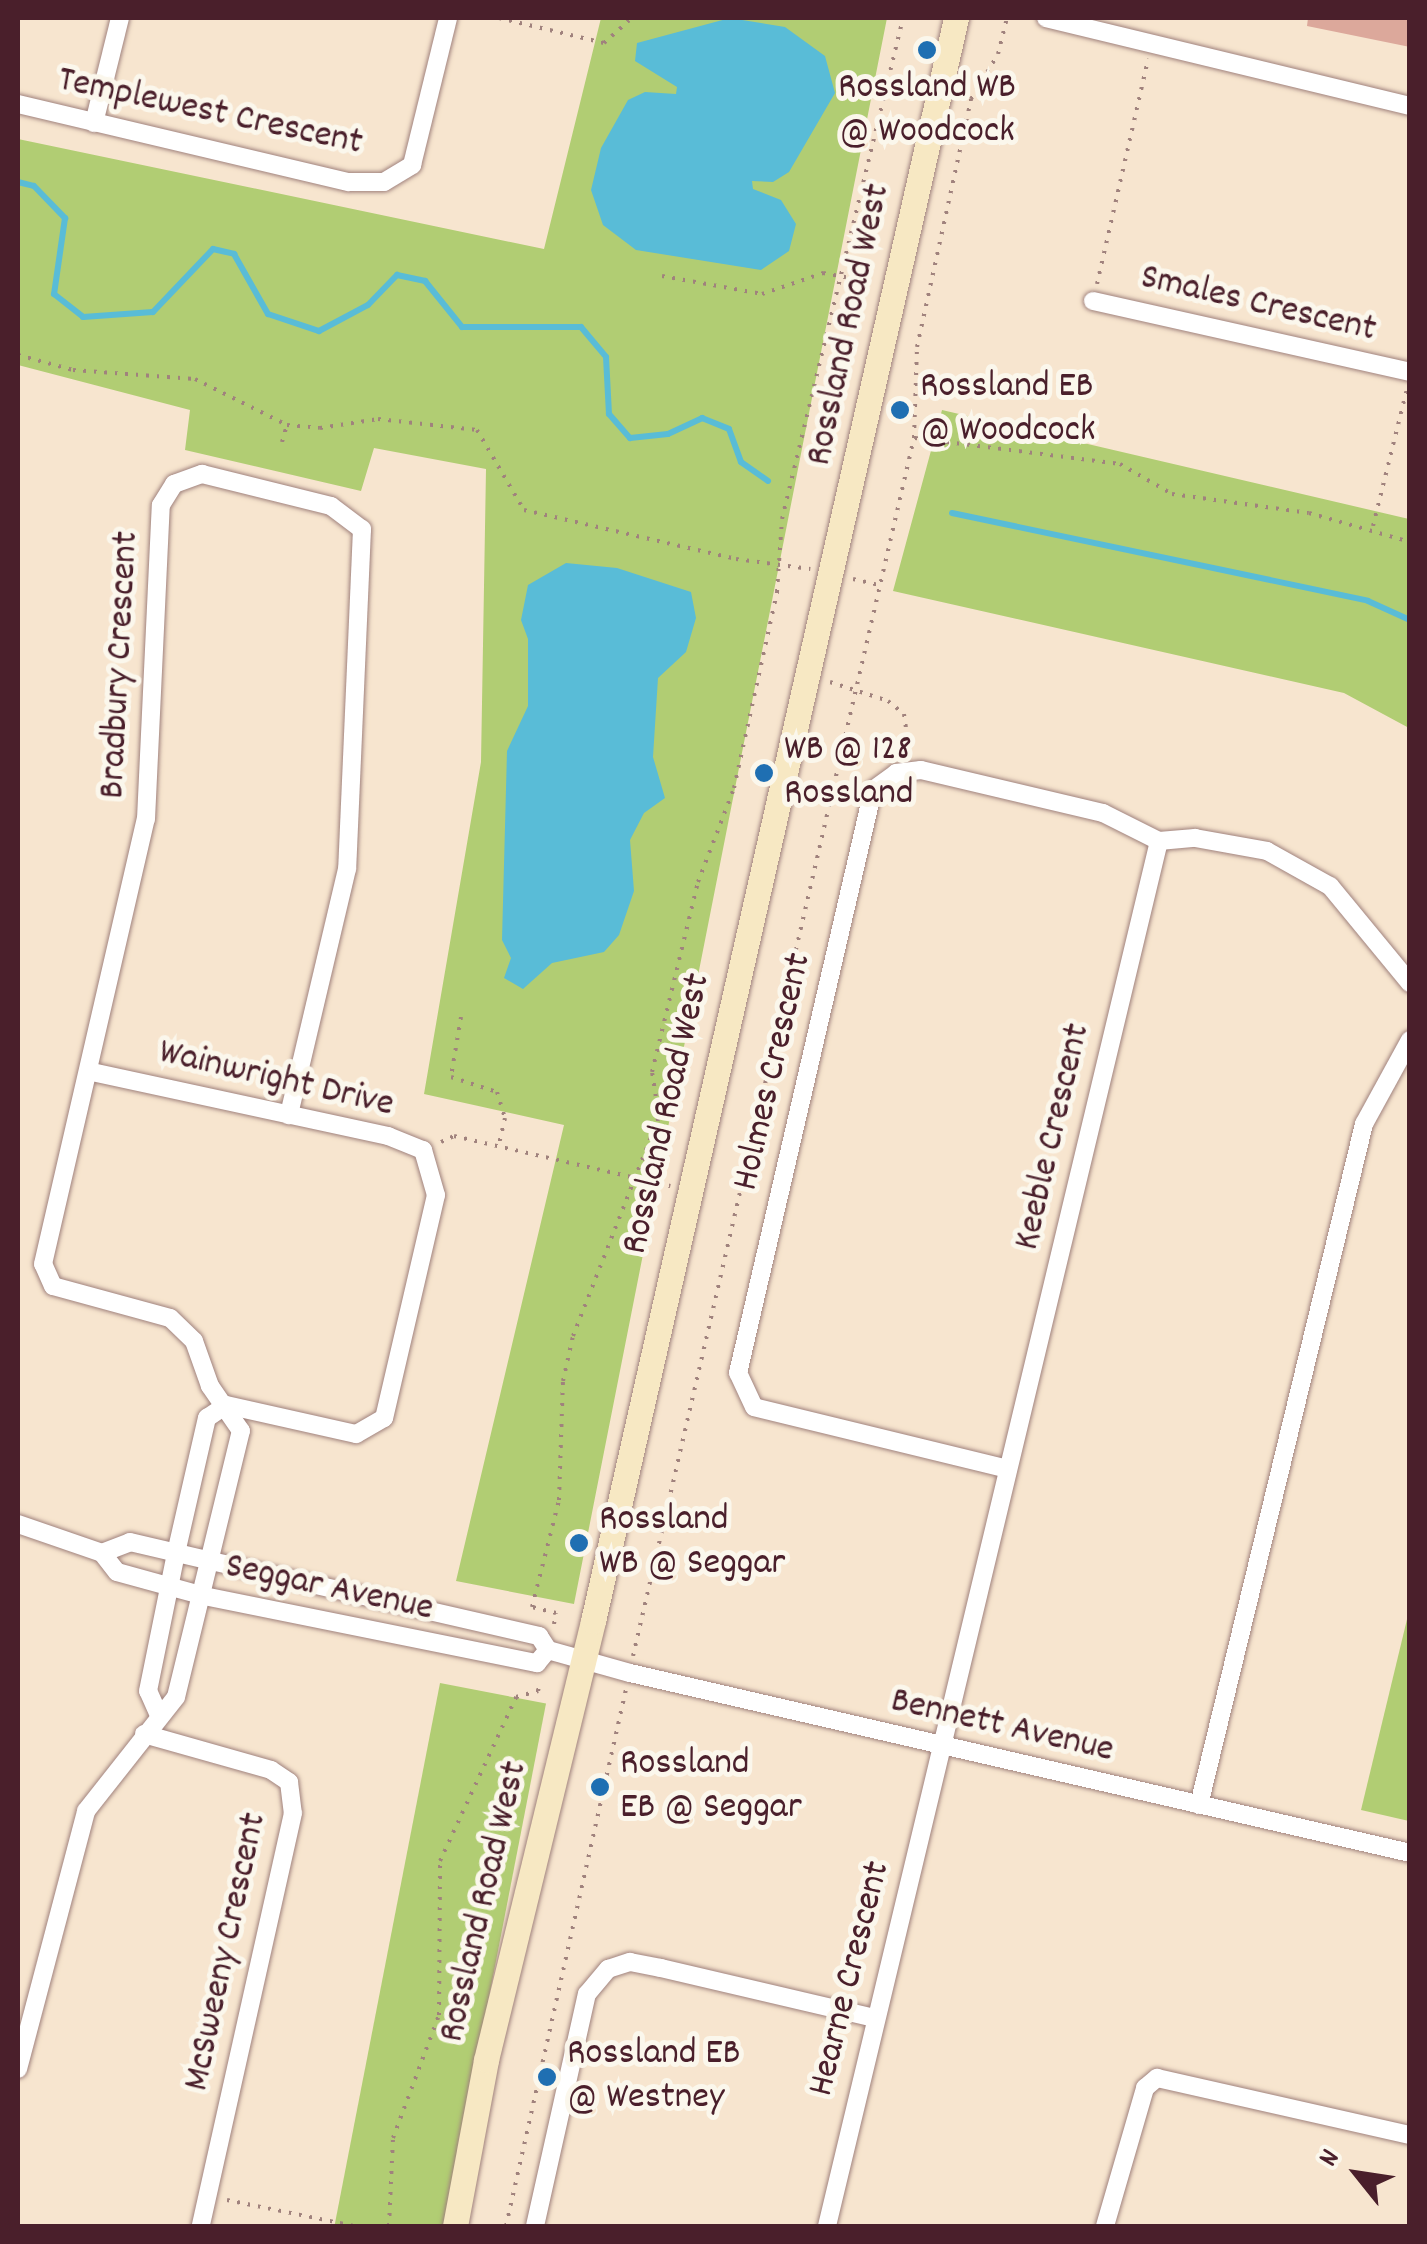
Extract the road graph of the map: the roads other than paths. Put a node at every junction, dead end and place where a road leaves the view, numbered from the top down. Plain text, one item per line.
1 (120, 18) edge
2 (448, 18) edge
3 (956, 18) edge
4 (1046, 18) edge
5 (18, 104) edge
6 (1410, 106) edge
7 (94, 123) junction
8 (1093, 302) road end
9 (1410, 376) edge
10 (1159, 841) junction
11 (1410, 983) edge
12 (1410, 1040) edge
13 (92, 1072) junction
14 (290, 1115) junction
15 (226, 1405) junction
16 (1008, 1470) junction
17 (18, 1524) edge
18 (102, 1553) junction
19 (176, 1553) junction
20 (208, 1560) junction
21 (168, 1587) junction
22 (204, 1596) junction
23 (548, 1650) junction
24 (581, 1660) junction
25 (158, 1713) junction
26 (144, 1734) junction
27 (941, 1746) junction
28 (1199, 1805) junction
29 (1410, 1853) edge
30 (874, 2018) junction
31 (18, 2070) edge
32 (1410, 2135) edge
33 (201, 2226) edge
34 (455, 2226) edge
35 (535, 2226) edge
36 (827, 2226) edge
37 (1105, 2226) edge

1 - 7 street
2 - 7 street, Templewest Crescent
3 - 24 main road, Rossland Road West
4 - 6 street
5 - 7 street, Templewest Crescent
8 - 9 street, Smales Crescent
10 - 11 street
10 - 16 street, Keeble Crescent
10 - 16 street, Holmes Crescent
12 - 28 street
13 - 14 street, Wainwright Drive
13 - 14 street, Bradbury Crescent
13 - 15 street, Bradbury Crescent
14 - 15 street, Wainwright Drive
15 - 19 street
15 - 20 street, Bradbury Crescent
16 - 27 street, Keeble Crescent
17 - 18 street, Seggar Avenue
18 - 19 street, Seggar Avenue
18 - 21 street, Seggar Avenue
19 - 20 street, Seggar Avenue
19 - 21 street
20 - 22 street, Bradbury Crescent
20 - 23 street, Seggar Avenue
21 - 22 street, Seggar Avenue
21 - 25 street
22 - 23 street, Seggar Avenue
22 - 25 street
23 - 24 street, Seggar Avenue
24 - 27 street, Bennett Avenue
24 - 34 main road, Rossland Road West
25 - 26 street
26 - 31 street
26 - 33 street, McSweeny Crescent
27 - 28 street, Bennett Avenue
27 - 30 street, Hearne Crescent
28 - 29 street, Bennett Avenue
30 - 35 street
30 - 36 street, Hearne Crescent
32 - 37 street

